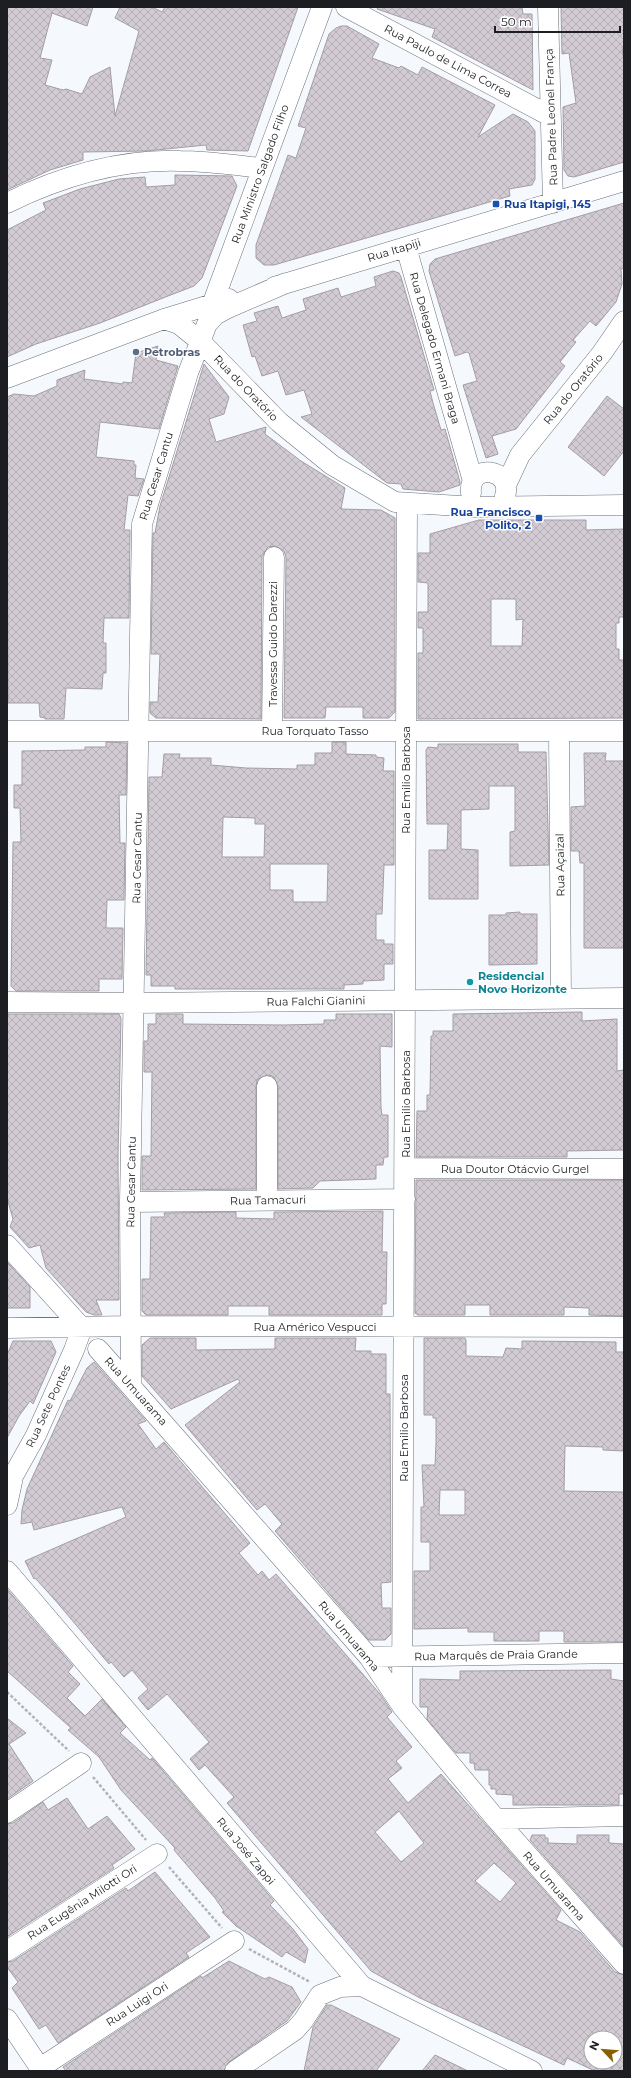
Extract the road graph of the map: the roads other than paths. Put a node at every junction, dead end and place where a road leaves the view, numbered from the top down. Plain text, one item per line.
1 (310, 7) edge
2 (322, 7) edge
3 (346, 7) edge
4 (548, 7) edge
5 (309, 43) junction
6 (550, 116) junction
7 (261, 168) junction
8 (624, 181) edge
9 (7, 203) edge
10 (553, 203) junction
11 (406, 247) junction
12 (286, 283) junction
13 (212, 305) junction
14 (164, 320) junction
15 (624, 321) edge
16 (200, 341) junction
17 (7, 378) edge
18 (488, 477) junction
19 (407, 503) junction
20 (624, 505) edge
21 (488, 507) junction
22 (274, 557) dead end
23 (139, 730) junction
24 (7, 731) edge
25 (272, 731) junction
26 (406, 731) junction
27 (558, 731) junction
28 (624, 731) edge
29 (561, 998) junction
30 (624, 998) edge
31 (406, 1000) junction
32 (7, 1002) edge
33 (134, 1003) junction
34 (267, 1086) dead end
35 (406, 1168) junction
36 (624, 1169) edge
37 (405, 1199) junction
38 (267, 1200) junction
39 (130, 1202) junction
40 (7, 1245) edge
41 (131, 1326) junction
42 (624, 1327) edge
43 (7, 1328) edge
44 (82, 1328) junction
45 (404, 1328) junction
46 (98, 1349) dead end
47 (131, 1384) junction
48 (9, 1484) edge
49 (7, 1505) edge
50 (7, 1571) edge
51 (624, 1653) edge
52 (369, 1657) junction
53 (402, 1657) junction
54 (402, 1706) junction
55 (81, 1763) dead end
56 (7, 1813) edge
57 (624, 1816) edge
58 (496, 1819) junction
59 (158, 1854) dead end
60 (234, 1941) dead end
61 (7, 1951) edge
62 (624, 1964) edge
63 (362, 1986) junction
64 (7, 2019) edge
65 (41, 2070) edge
66 (235, 2071) edge
67 (532, 2071) edge

1 - 5 street, Rua Ministro Salgado Filho
2 - 5 street, Rua Ministro Salgado Filho
3 - 6 street, Rua Paulo de Lima Correa
4 - 6 street, Rua Padre Leonel França
5 - 7 street, Rua Ministro Salgado Filho
6 - 10 street, Rua Padre Leonel França
7 - 9 street
7 - 13 street, Rua Ministro Salgado Filho
8 - 10 street, Rua Itapiji
10 - 11 street, Rua Itapiji
11 - 12 street, Rua Itapiji
11 - 18 street, Rua Delegado Ermani Braga
12 - 13 street, Rua Itapiji
12 - 16 street, Rua Cesar Cantu
13 - 14 street, Rua Itapiji
14 - 16 street, Rua do Oratório
14 - 17 street
15 - 18 street, Rua do Oratório
16 - 19 street, Rua do Oratório
16 - 23 street, Rua Cesar Cantu
18 - 21 street
18 - 21 street, Rua do Oratório
19 - 21 street, Rua do Oratório
19 - 26 street, Rua Emilio Barbosa
20 - 21 street, Rua do Oratório
22 - 25 street, Travessa Guido Darezzi
23 - 24 street, Rua Torquato Tasso
23 - 25 street, Rua Torquato Tasso
23 - 33 street, Rua Cesar Cantu
25 - 26 street, Rua Torquato Tasso
26 - 27 street, Rua Torquato Tasso
26 - 31 street, Rua Emilio Barbosa
27 - 28 street, Rua Torquato Tasso
27 - 29 street, Rua Açaizal
29 - 30 street, Rua Falchi Gianini
29 - 31 street, Rua Falchi Gianini
31 - 33 street, Rua Falchi Gianini
31 - 35 street, Rua Emilio Barbosa
32 - 33 street, Rua Falchi Gianini
33 - 39 street, Rua Cesar Cantu
34 - 38 street
35 - 36 street, Rua Doutor Otácvio Gurgel
35 - 37 street, Rua Emilio Barbosa
37 - 38 street, Rua Tamacuri
37 - 45 street, Rua Emilio Barbosa
38 - 39 street, Rua Tamacuri
39 - 41 street, Rua Cesar Cantu
40 - 44 street
41 - 44 street, Rua Américo Vespucci
41 - 45 street, Rua Américo Vespucci
41 - 47 street, Rua Cesar Cantu
42 - 45 street, Rua Américo Vespucci
43 - 44 street, Rua Américo Vespucci
44 - 48 street, Rua Sete Pontes
45 - 53 street, Rua Emilio Barbosa
46 - 47 street, Rua Umuarama
47 - 52 street, Rua Umuarama
48 - 49 street, Rua Sete Pontes
50 - 63 street, Rua José Zappi
51 - 53 street, Rua Marquês de Praia Grande
52 - 53 street, Rua Marquês de Praia Grande
52 - 54 street, Rua Umuarama
53 - 54 street, Rua Emilio Barbosa
54 - 58 street, Rua Umuarama
55 - 56 street
57 - 58 street
58 - 62 street, Rua Umuarama
59 - 61 street, Rua Eugênia Milotti Ori
60 - 65 street, Rua Luigi Ori
63 - 66 street
63 - 67 street, Rua José Zappi
64 - 65 street

